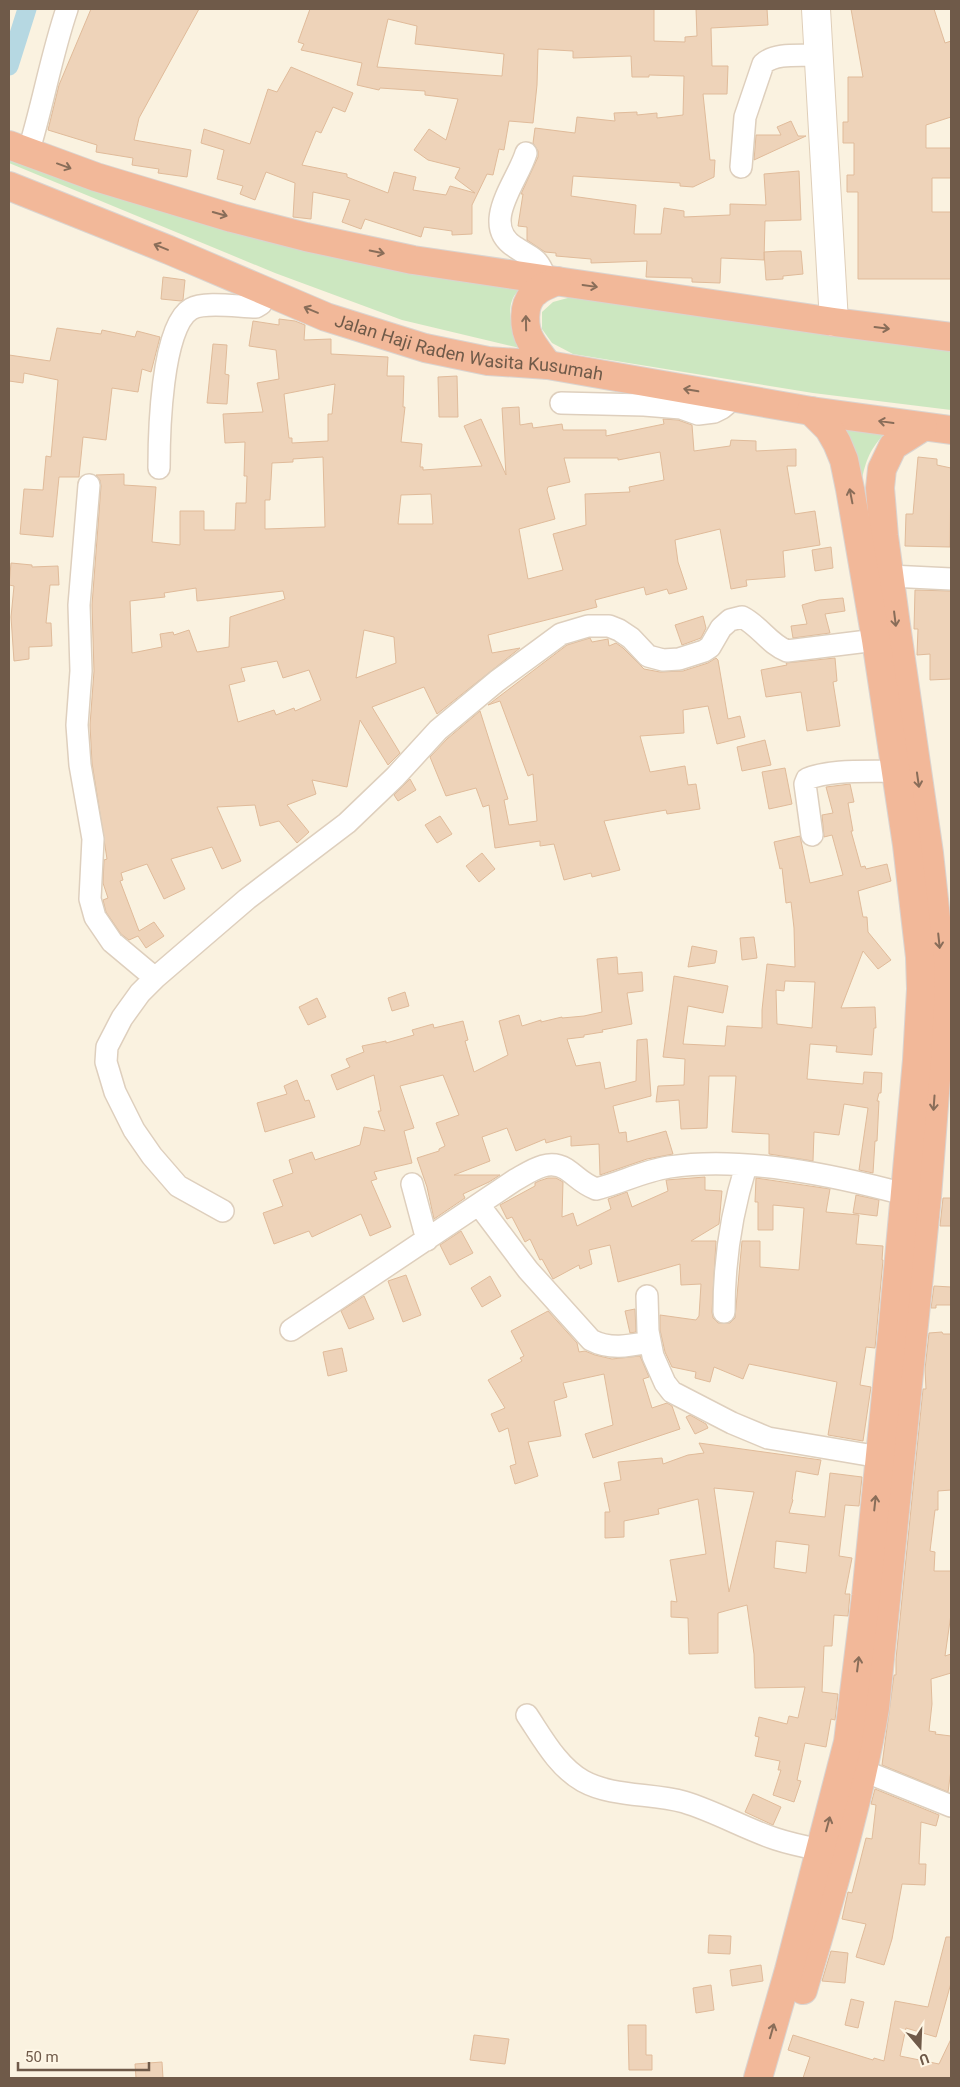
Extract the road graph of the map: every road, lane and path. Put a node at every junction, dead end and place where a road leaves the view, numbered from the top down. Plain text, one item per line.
1 (67, 9) edge
2 (816, 9) edge
3 (819, 55) junction
4 (19, 149) edge
5 (526, 153) dead end
6 (740, 166) dead end
7 (9, 186) edge
8 (551, 280) junction
9 (267, 291) junction
10 (834, 322) junction
11 (951, 337) edge
12 (548, 365) junction
13 (731, 397) junction
14 (561, 403) dead end
15 (811, 411) junction
16 (923, 427) junction
17 (951, 430) edge
18 (159, 468) dead end
19 (89, 485) dead end
20 (890, 576) junction
21 (951, 579) edge
22 (876, 640) junction
23 (900, 756) junction
24 (812, 835) dead end
25 (155, 978) junction
26 (947, 1001) edge
27 (944, 1058) edge
28 (746, 1166) junction
29 (412, 1184) dead end
30 (904, 1194) junction
31 (479, 1204) junction
32 (222, 1211) dead end
33 (427, 1240) junction
34 (647, 1296) dead end
35 (724, 1312) dead end
36 (904, 1326) junction
37 (291, 1330) dead end
38 (649, 1342) junction
39 (880, 1457) junction
40 (527, 1715) dead end
41 (864, 1771) junction
42 (951, 1806) edge
43 (821, 1850) junction
44 (798, 1972) junction
45 (758, 2078) edge
46 (777, 2078) edge

1 - 4 street
2 - 3 main road
3 - 6 street
3 - 10 main road
4 -> 8 highway
5 - 8 street
9 -> 7 highway, Jalan Haji Raden Wasita Kusumah
8 -> 10 highway
12 -> 8 highway
12 -> 9 highway, Jalan Haji Raden Wasita Kusumah
9 - 18 street
10 -> 11 highway
13 -> 12 highway, Jalan Haji Raden Wasita Kusumah
13 - 14 street
13 - 15 highway, Jalan Haji Raden Wasita Kusumah
16 -> 15 highway, Jalan Haji Raden Wasita Kusumah
22 -> 15 highway
16 - 17 highway, Jalan Haji Raden Wasita Kusumah
16 - 20 highway
19 - 25 street
20 - 21 street
20 -> 23 highway
22 - 23 highway
22 - 25 street
23 - 24 street
23 -> 26 highway
23 - 30 highway
25 - 32 street
26 - 27 highway
27 -> 36 highway
28 - 30 street
28 - 31 street
28 - 35 street
29 - 33 street
30 - 36 highway
31 - 33 street
31 - 38 street
33 - 37 street
34 - 38 street
36 - 39 highway
36 - 41 highway
38 - 39 street
43 -> 39 highway
40 - 43 street
41 - 42 street
41 - 44 highway
43 - 44 highway
45 -> 44 highway
44 - 46 highway

